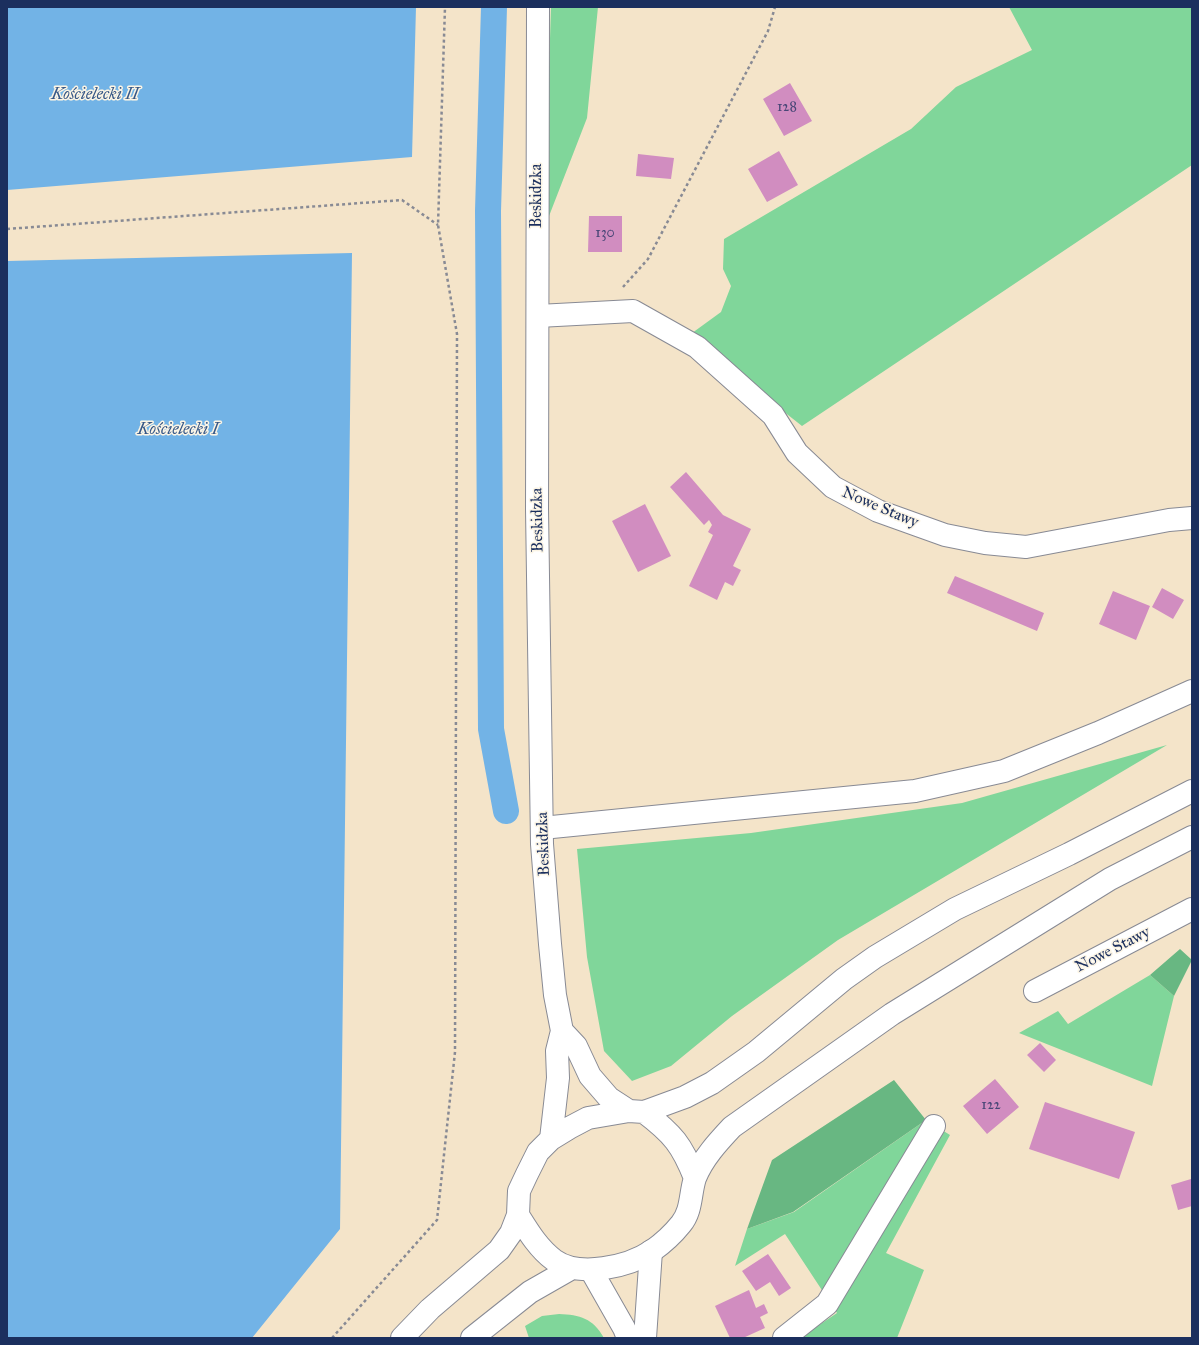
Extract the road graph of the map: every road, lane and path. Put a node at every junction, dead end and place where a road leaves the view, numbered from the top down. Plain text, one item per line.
1 (444, 7) edge
2 (538, 7) edge
3 (775, 7) edge
4 (438, 225) junction
5 (7, 230) edge
6 (599, 312) junction
7 (538, 316) junction
8 (1192, 518) edge
9 (1192, 691) edge
10 (1192, 791) edge
11 (542, 828) junction
12 (1192, 837) edge
13 (1192, 909) edge
14 (1035, 991) dead end
15 (562, 1031) junction
16 (636, 1112) junction
17 (934, 1126) dead end
18 (552, 1139) junction
19 (695, 1178) junction
20 (518, 1214) junction
21 (651, 1251) junction
22 (582, 1269) junction
23 (332, 1338) edge
24 (402, 1338) edge
25 (472, 1338) edge
26 (628, 1338) edge
27 (645, 1338) edge
28 (784, 1338) edge

1 - 4 path
2 - 7 main road, Beskidzka
3 - 6 path
4 - 5 path
4 - 23 path
6 - 7 main road, Nowe Stawy
6 - 8 main road, Nowe Stawy
7 - 11 main road, Beskidzka
9 - 11 main road
10 - 16 main road
11 - 15 main road, Beskidzka
12 - 19 main road
13 - 14 main road, Nowe Stawy
15 - 16 main road
15 - 18 main road, Beskidzka
16 - 18 main road
16 - 19 main road
17 - 28 main road
18 - 20 main road
19 - 21 main road
20 - 22 main road
20 - 24 main road
21 - 22 main road
21 - 27 main road
22 - 25 main road
22 - 26 main road

